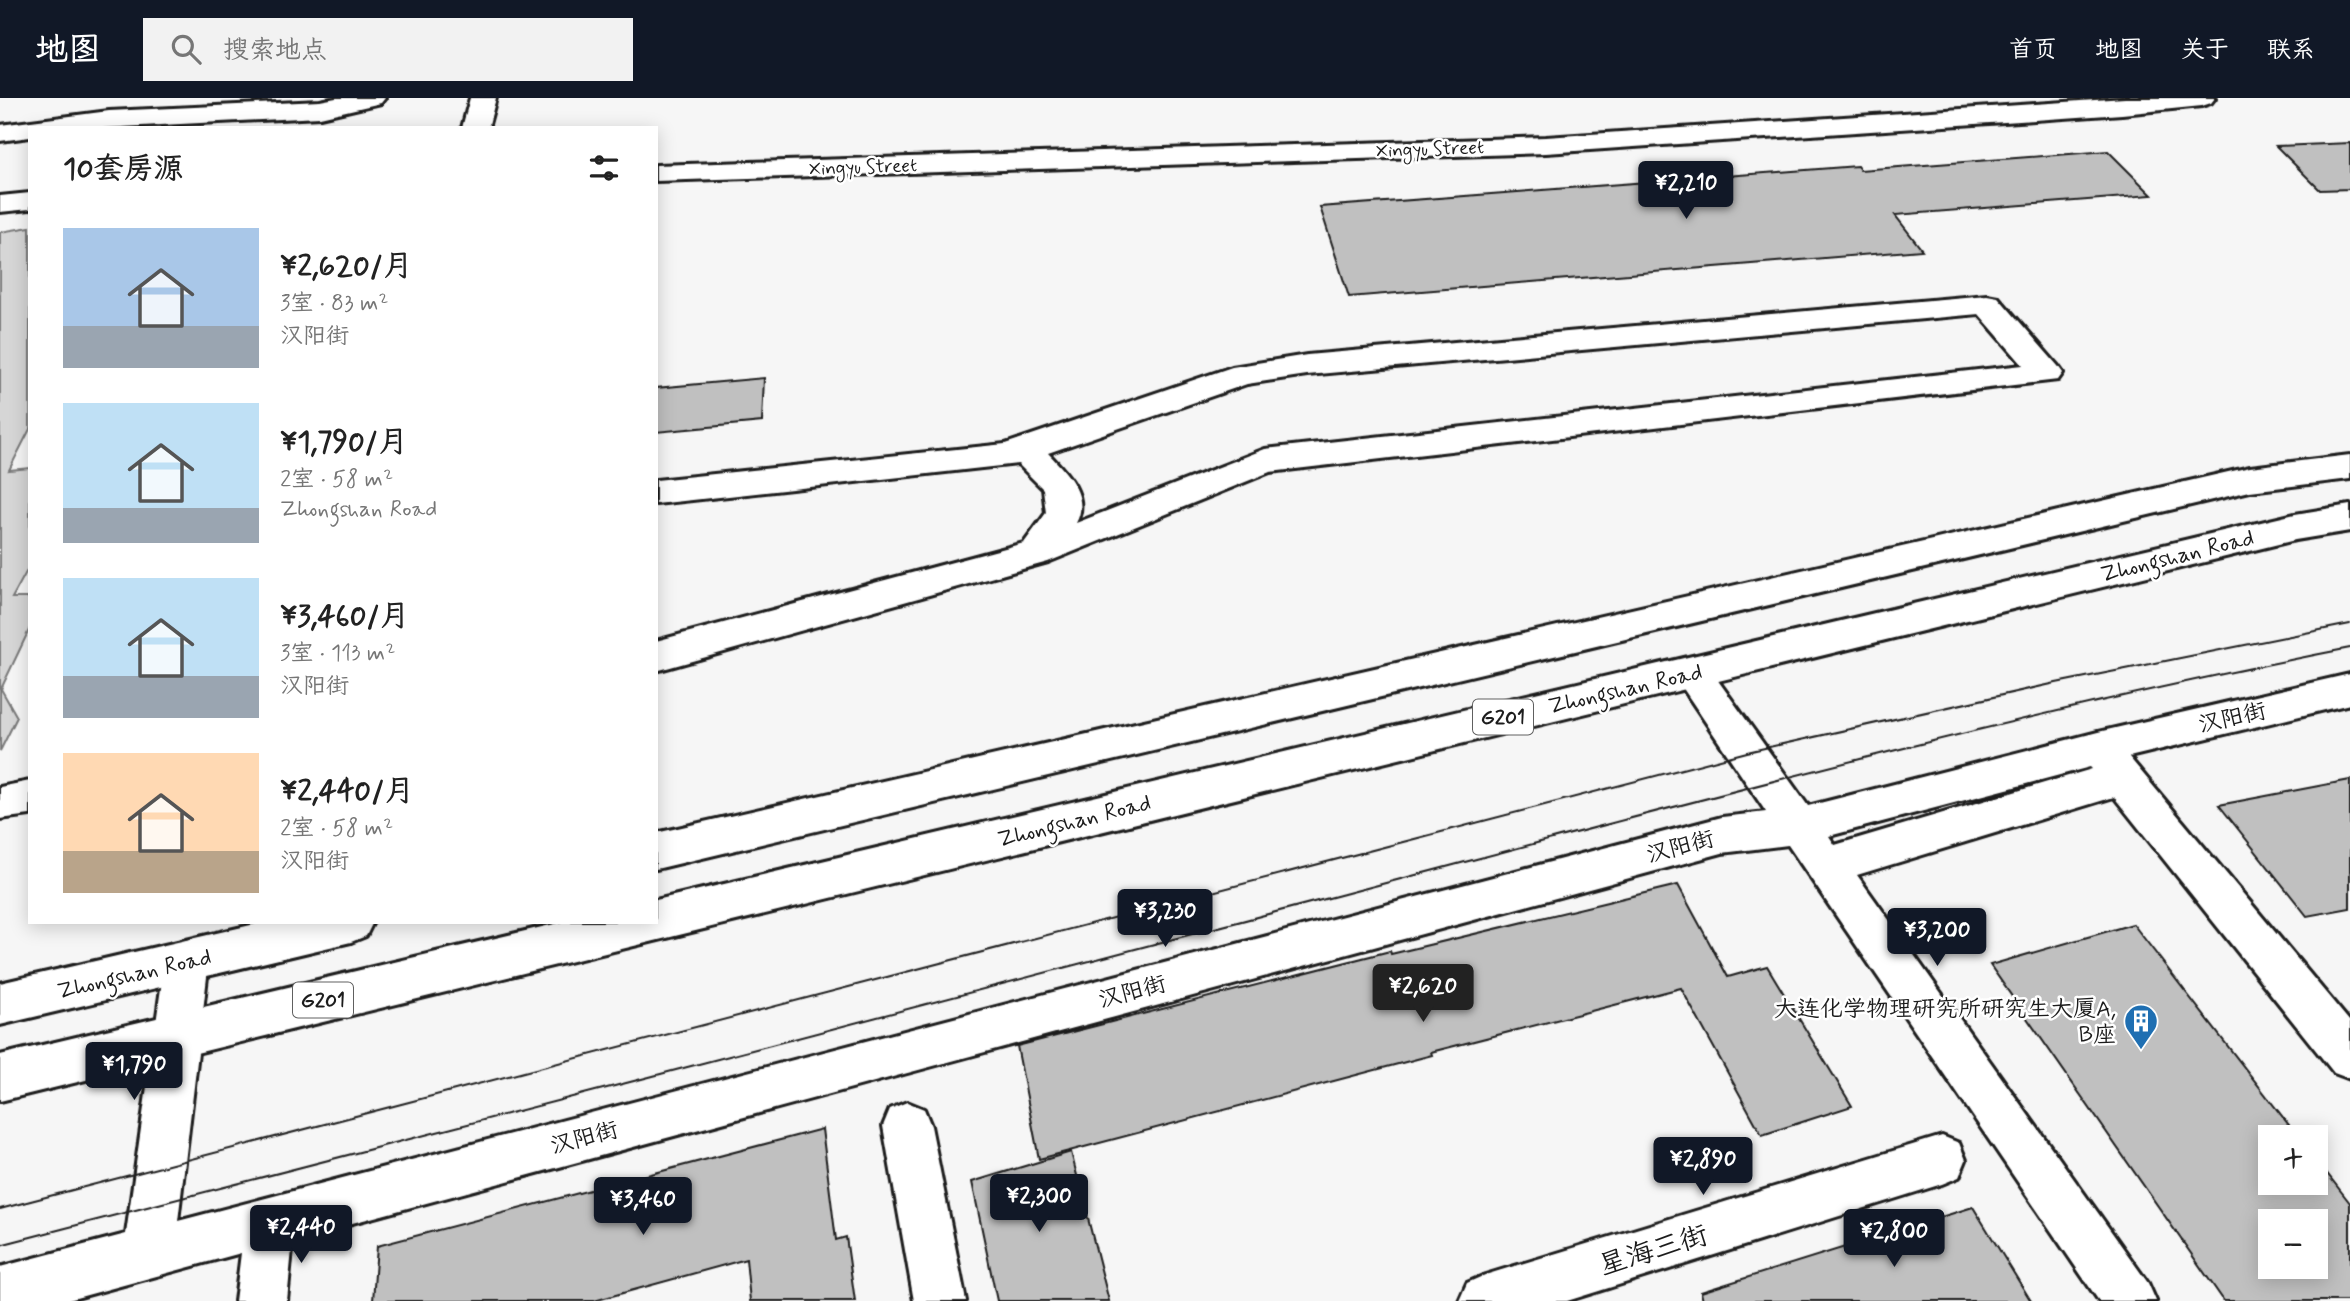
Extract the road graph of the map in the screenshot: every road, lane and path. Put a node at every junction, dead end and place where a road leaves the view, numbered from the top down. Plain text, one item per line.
1 (372, 98) edge
2 (483, 98) edge
3 (1931, 98) edge
4 (2202, 98) edge
5 (56, 126) edge
6 (476, 126) edge
7 (28, 129) edge
8 (0, 133) edge
9 (658, 151) edge
10 (658, 173) edge
11 (28, 179) edge
12 (0, 182) edge
13 (28, 201) edge
14 (0, 204) edge
15 (1024, 450) junction
16 (2350, 467) edge
17 (658, 492) edge
18 (2350, 518) edge
19 (1036, 553) junction
20 (663, 658) edge
21 (1691, 672) junction
22 (2350, 689) edge
23 (2110, 763) junction
24 (1798, 826) junction
25 (658, 851) edge
26 (1826, 866) junction
27 (658, 920) edge
28 (342, 924) edge
29 (639, 924) edge
30 (187, 960) junction
31 (0, 1004) edge
32 (178, 1035) junction
33 (2350, 1057) edge
34 (0, 1078) edge
35 (907, 1126) dead end
36 (1942, 1160) dead end
37 (270, 1222) junction
38 (149, 1253) junction
39 (57, 1289) edge
40 (0, 1293) edge
41 (261, 1301) edge
42 (940, 1301) edge
43 (1485, 1301) edge
44 (2130, 1301) edge

1 - 5 main road
2 - 6 main road
3 - 9 main road, Xingyu Street
4 - 10 main road, Xingyu Street
7 - 8 main road
11 - 12 main road
13 - 14 main road
15 - 17 main road
15 - 19 main road
15 - 19 main road
16 - 25 main road
18 - 21 main road, Zhongshan Road / G201
19 - 20 main road
21 - 24 main road
21 - 27 main road, Zhongshan Road / G201
22 - 23 main road, 汉阳街
23 - 24 main road, 汉阳街
23 - 26 main road
23 - 33 main road
24 - 26 main road
24 - 37 main road, 汉阳街
26 - 44 main road
28 - 30 main road, Zhongshan Road
29 - 32 main road, G201
30 - 31 main road, Zhongshan Road
30 - 32 main road
32 - 34 main road, G201
32 - 38 main road
35 - 42 main road
36 - 43 main road, 星海三街
37 - 38 main road, 汉阳街
37 - 41 main road
38 - 39 main road, 汉阳街
39 - 40 main road, 汉阳街

